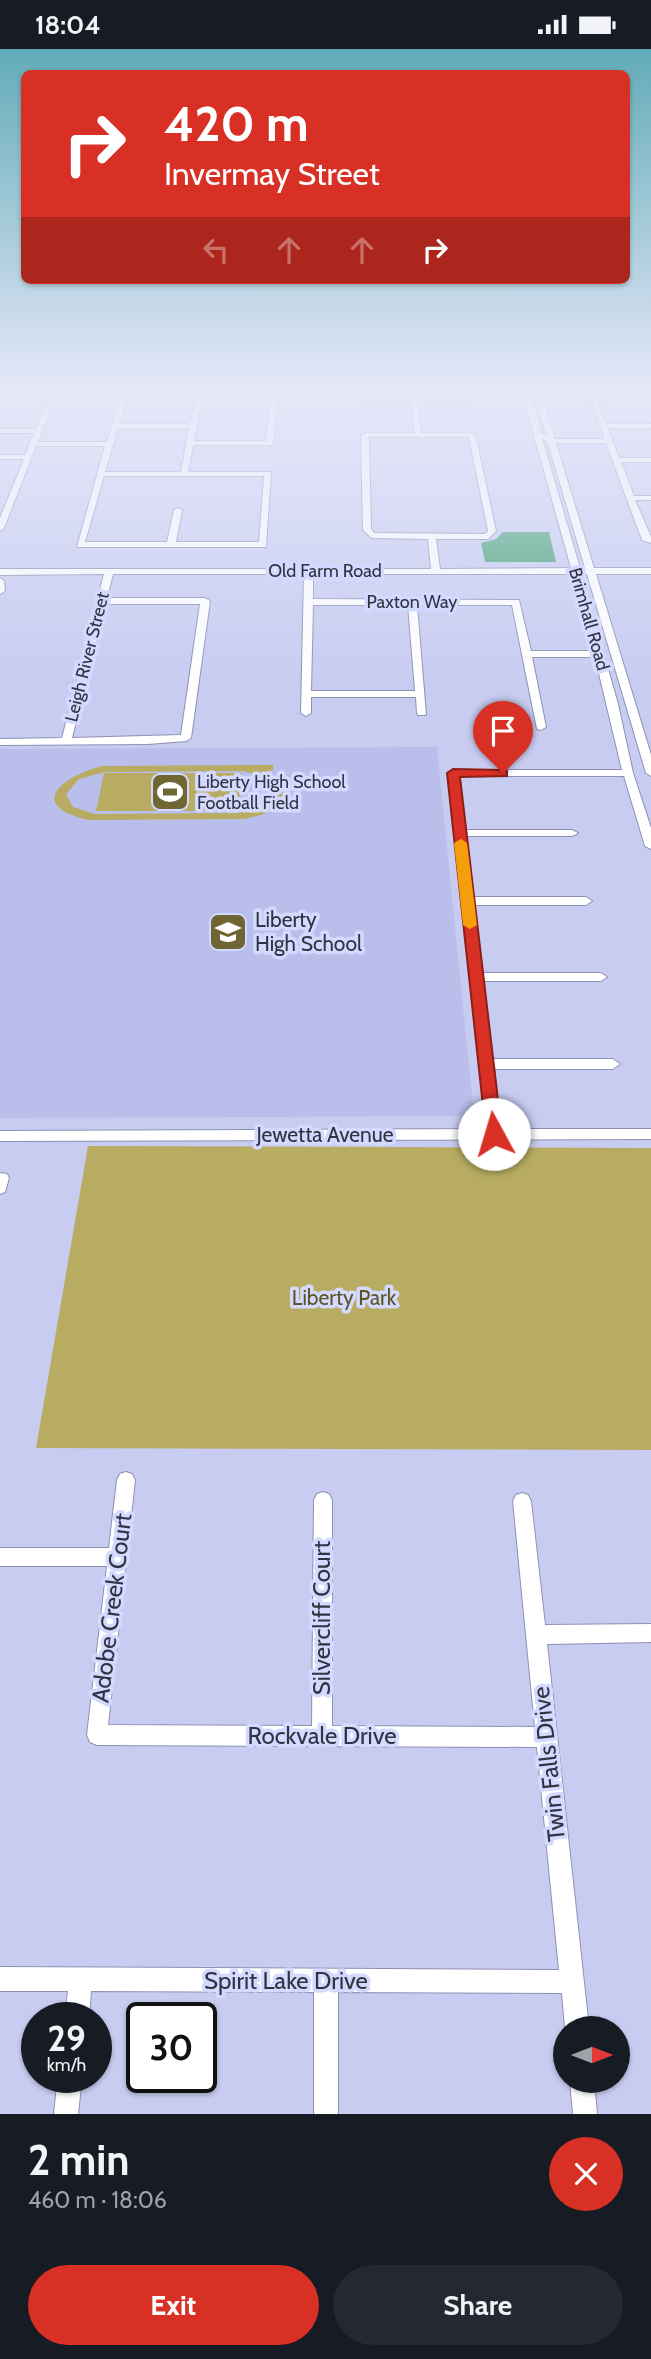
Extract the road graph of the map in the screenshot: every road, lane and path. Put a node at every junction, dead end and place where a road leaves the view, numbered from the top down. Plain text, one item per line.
1 (15, 488) edge
2 (97, 488) edge
3 (267, 488) edge
4 (367, 488) edge
5 (483, 488) edge
6 (553, 488) edge
7 (566, 488) edge
8 (626, 488) edge
9 (630, 498) junction
10 (651, 498) edge
11 (178, 510) dead end
12 (0, 527) edge
13 (432, 538) junction
14 (648, 540) edge
15 (171, 545) junction
16 (217, 545) junction
17 (108, 571) junction
18 (214, 571) junction
19 (309, 571) junction
20 (436, 571) junction
21 (575, 571) junction
22 (592, 571) junction
23 (651, 571) edge
24 (0, 572) edge
25 (0, 581) edge
26 (0, 591) edge
27 (101, 601) junction
28 (308, 602) junction
29 (412, 602) junction
30 (599, 654) junction
31 (526, 655) junction
32 (604, 673) junction
33 (306, 694) junction
34 (420, 694) junction
35 (306, 713) dead end
36 (422, 713) dead end
37 (635, 716) junction
38 (651, 716) edge
39 (541, 727) dead end
40 (0, 742) edge
41 (66, 742) junction
42 (651, 772) edge
43 (628, 773) junction
44 (460, 833) junction
45 (572, 833) dead end
46 (651, 846) edge
47 (467, 901) junction
48 (586, 901) dead end
49 (476, 977) junction
50 (601, 977) dead end
51 (486, 1063) junction
52 (613, 1064) dead end
53 (494, 1134) junction
54 (651, 1134) edge
55 (0, 1136) edge
56 (126, 1480) dead end
57 (323, 1500) dead end
58 (522, 1501) dead end
59 (0, 1557) edge
60 (118, 1557) junction
61 (651, 1633) edge
62 (536, 1636) junction
63 (97, 1735) joint
64 (322, 1736) junction
65 (546, 1737) junction
66 (0, 1979) edge
67 (81, 1980) junction
68 (326, 1981) junction
69 (572, 1982) junction
70 (79, 2002) edge
71 (576, 2016) edge
72 (68, 2093) edge
73 (583, 2093) edge
74 (66, 2114) edge
75 (326, 2114) edge
76 (585, 2114) edge

1 - 12 street
2 - 15 street
3 - 16 street
4 - 13 street
5 - 13 street
6 - 21 street, Brimhall Road
7 - 22 street, Brimhall Road
8 - 9 street
9 - 10 street
9 - 14 street
11 - 15 street
13 - 20 street
15 - 16 street
16 - 18 street
17 - 18 street, Old Farm Road
17 - 24 street, Old Farm Road
17 - 27 street, Leigh River Street
18 - 19 street, Old Farm Road
19 - 20 street, Old Farm Road
19 - 28 street
20 - 21 street, Old Farm Road
21 - 22 street, Old Farm Road
21 - 30 street, Brimhall Road
22 - 23 street, Old Farm Road
22 - 37 street, Brimhall Road
25 - 26 street
27 - 41 street, Leigh River Street
27 - 41 street
28 - 29 street, Paxton Way
28 - 33 street
29 - 31 street, Paxton Way
29 - 34 street
30 - 31 street
30 - 32 street, Brimhall Road
31 - 39 street
32 - 37 street
32 - 43 street, Brimhall Road
33 - 34 street
33 - 35 street
34 - 36 street
37 - 38 street
37 - 42 street, Brimhall Road
40 - 41 street
43 - 44 street
43 - 46 street, Brimhall Road
44 - 45 street
44 - 47 street
47 - 48 street
47 - 49 street
49 - 50 street
49 - 51 street
51 - 52 street
51 - 53 street
53 - 54 street, Jewetta Avenue
53 - 55 street, Jewetta Avenue
56 - 60 street, Adobe Creek Court
57 - 64 street, Silvercliff Court
58 - 62 street, Twin Falls Drive
59 - 60 street
60 - 63 street, Adobe Creek Court
61 - 62 street
62 - 65 street, Twin Falls Drive
63 - 64 street, Rockvale Drive
64 - 65 street, Rockvale Drive
65 - 69 street, Twin Falls Drive
66 - 67 street, Spirit Lake Drive
67 - 68 street, Spirit Lake Drive
67 - 70 street
68 - 69 street, Spirit Lake Drive
68 - 75 street
69 - 71 street, Twin Falls Drive
72 - 74 street
73 - 76 street

